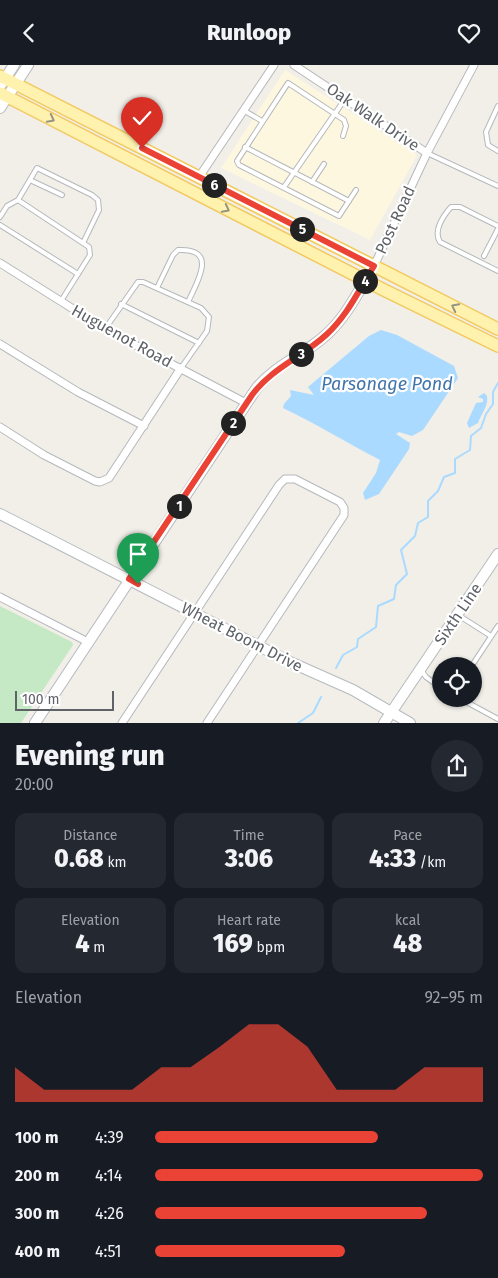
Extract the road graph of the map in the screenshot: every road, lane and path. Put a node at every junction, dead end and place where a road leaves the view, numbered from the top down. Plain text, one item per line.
1 (14, 65) edge
2 (28, 65) edge
3 (274, 65) edge
4 (294, 65) edge
5 (474, 65) edge
6 (2, 80) edge
7 (16, 84) junction
8 (4, 95) edge
9 (345, 99) junction
10 (498, 106) edge
11 (0, 108) edge
12 (242, 110) junction
13 (335, 113) junction
14 (262, 121) junction
15 (343, 136) dead end
16 (245, 147) junction
17 (498, 151) edge
18 (427, 153) junction
19 (324, 164) dead end
20 (293, 173) junction
21 (199, 177) junction
22 (30, 180) junction
23 (312, 182) junction
24 (498, 186) edge
25 (284, 187) junction
26 (356, 190) dead end
27 (62, 195) dead end
28 (18, 200) junction
29 (348, 201) junction
30 (0, 217) edge
31 (0, 225) edge
32 (498, 228) edge
33 (84, 241) junction
34 (484, 255) dead end
35 (0, 263) edge
36 (374, 266) junction
37 (498, 271) edge
38 (78, 274) junction
39 (365, 281) junction
40 (157, 288) junction
41 (61, 301) junction
42 (188, 302) junction
43 (122, 304) junction
44 (105, 329) junction
45 (498, 329) edge
46 (199, 343) junction
47 (0, 344) edge
48 (498, 346) edge
49 (181, 368) junction
50 (246, 403) junction
51 (144, 426) junction
52 (0, 427) edge
53 (0, 514) edge
54 (498, 554) edge
55 (129, 579) junction
56 (0, 597) edge
57 (195, 613) junction
58 (458, 615) junction
59 (498, 626) edge
60 (491, 637) junction
61 (88, 642) junction
62 (258, 646) junction
63 (477, 657) edge
64 (421, 670) junction
65 (432, 681) edge
66 (476, 707) edge
67 (391, 713) junction
68 (498, 719) edge
69 (35, 723) edge
70 (122, 723) edge
71 (207, 723) edge
72 (384, 723) edge
73 (410, 723) edge

1 - 6 street
2 - 7 street
3 - 12 street
4 - 9 street, Oak Walk Drive
5 - 18 street, Post Road
6 - 7 main road
7 - 8 street
7 - 21 main road
8 - 11 street
8 -> 39 main road
9 - 13 lane
9 - 18 street, Oak Walk Drive
10 - 17 lane
12 - 14 lane
12 - 21 street
13 - 14 lane
13 - 15 lane
13 - 20 lane
14 - 16 lane
16 - 20 lane
16 - 25 lane
18 - 24 lane
18 - 36 street, Post Road
19 - 23 lane
20 - 23 lane
20 - 25 lane
21 - 36 main road
22 - 27 lane
22 - 28 lane
22 - 33 lane
23 - 29 lane
25 - 29 lane
26 - 29 lane
28 - 30 lane
28 - 33 lane
31 - 38 lane
32 - 34 lane
32 - 37 lane
33 - 38 lane
35 - 41 street, Huguenot Road
36 - 39 street, Post Road
45 -> 36 main road
38 - 41 lane
39 - 48 main road
39 - 50 street, Post Road
40 - 42 lane
40 - 42 lane
40 - 43 lane
41 - 44 street, Huguenot Road
42 - 46 lane
43 - 44 lane
43 - 46 lane
44 - 49 street, Huguenot Road
46 - 49 lane
47 - 51 street
49 - 50 street, Huguenot Road
49 - 51 street
50 - 55 street, Post Road
51 - 52 street
53 - 55 street, Wheat Boom Drive
54 - 58 street, Sixth Line
55 - 57 street, Wheat Boom Drive
55 - 61 street, Post Road
56 - 61 street
57 - 62 street, Wheat Boom Drive
57 - 62 street
57 - 70 street
58 - 60 lane
58 - 64 street, Sixth Line
59 - 60 lane
60 - 63 lane
61 - 69 street, Post Road
62 - 67 street, Wheat Boom Drive
62 - 71 street
64 - 65 lane
64 - 67 street, Sixth Line
66 - 68 lane
67 - 72 street, Sixth Line
67 - 73 street, Wheat Boom Drive

